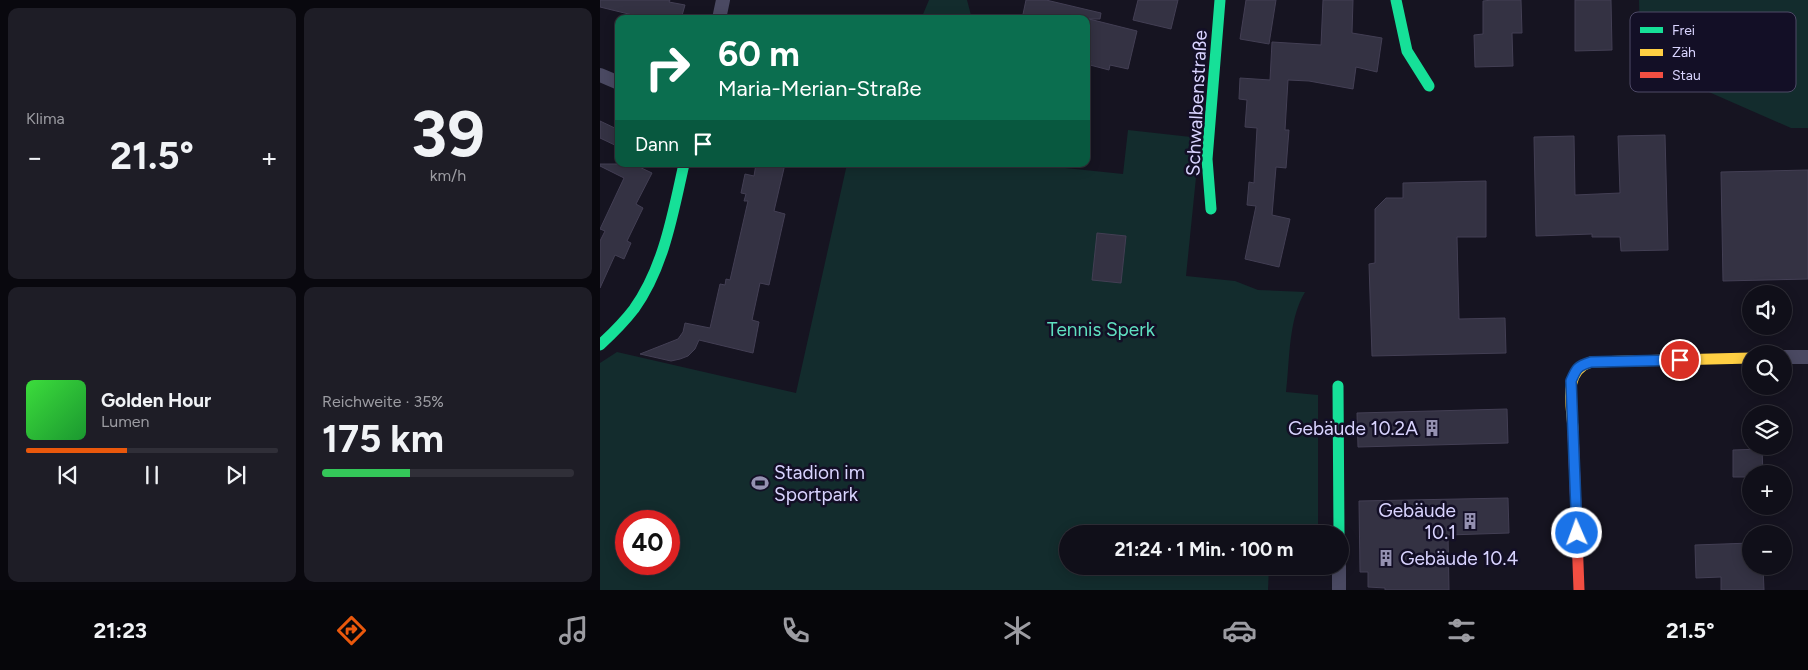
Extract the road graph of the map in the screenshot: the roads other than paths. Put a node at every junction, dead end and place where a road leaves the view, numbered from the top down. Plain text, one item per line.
1 (723, 0) edge
2 (1220, 0) edge
3 (1396, 0) edge
4 (720, 15) edge
5 (600, 75) edge
6 (615, 81) edge
7 (1429, 86) dead end
8 (683, 167) edge
9 (1211, 209) dead end
10 (600, 345) edge
11 (1792, 357) edge
12 (1808, 357) edge
13 (1742, 358) edge
14 (1338, 386) dead end
15 (1339, 525) edge
16 (1339, 575) edge
17 (1339, 590) edge
18 (1579, 590) edge

1 - 4 street
2 - 9 street, Schwalbenstraße
3 - 7 street
5 - 6 street
8 - 10 street
11 - 12 street
13 - 18 street
14 - 15 street
16 - 17 street

